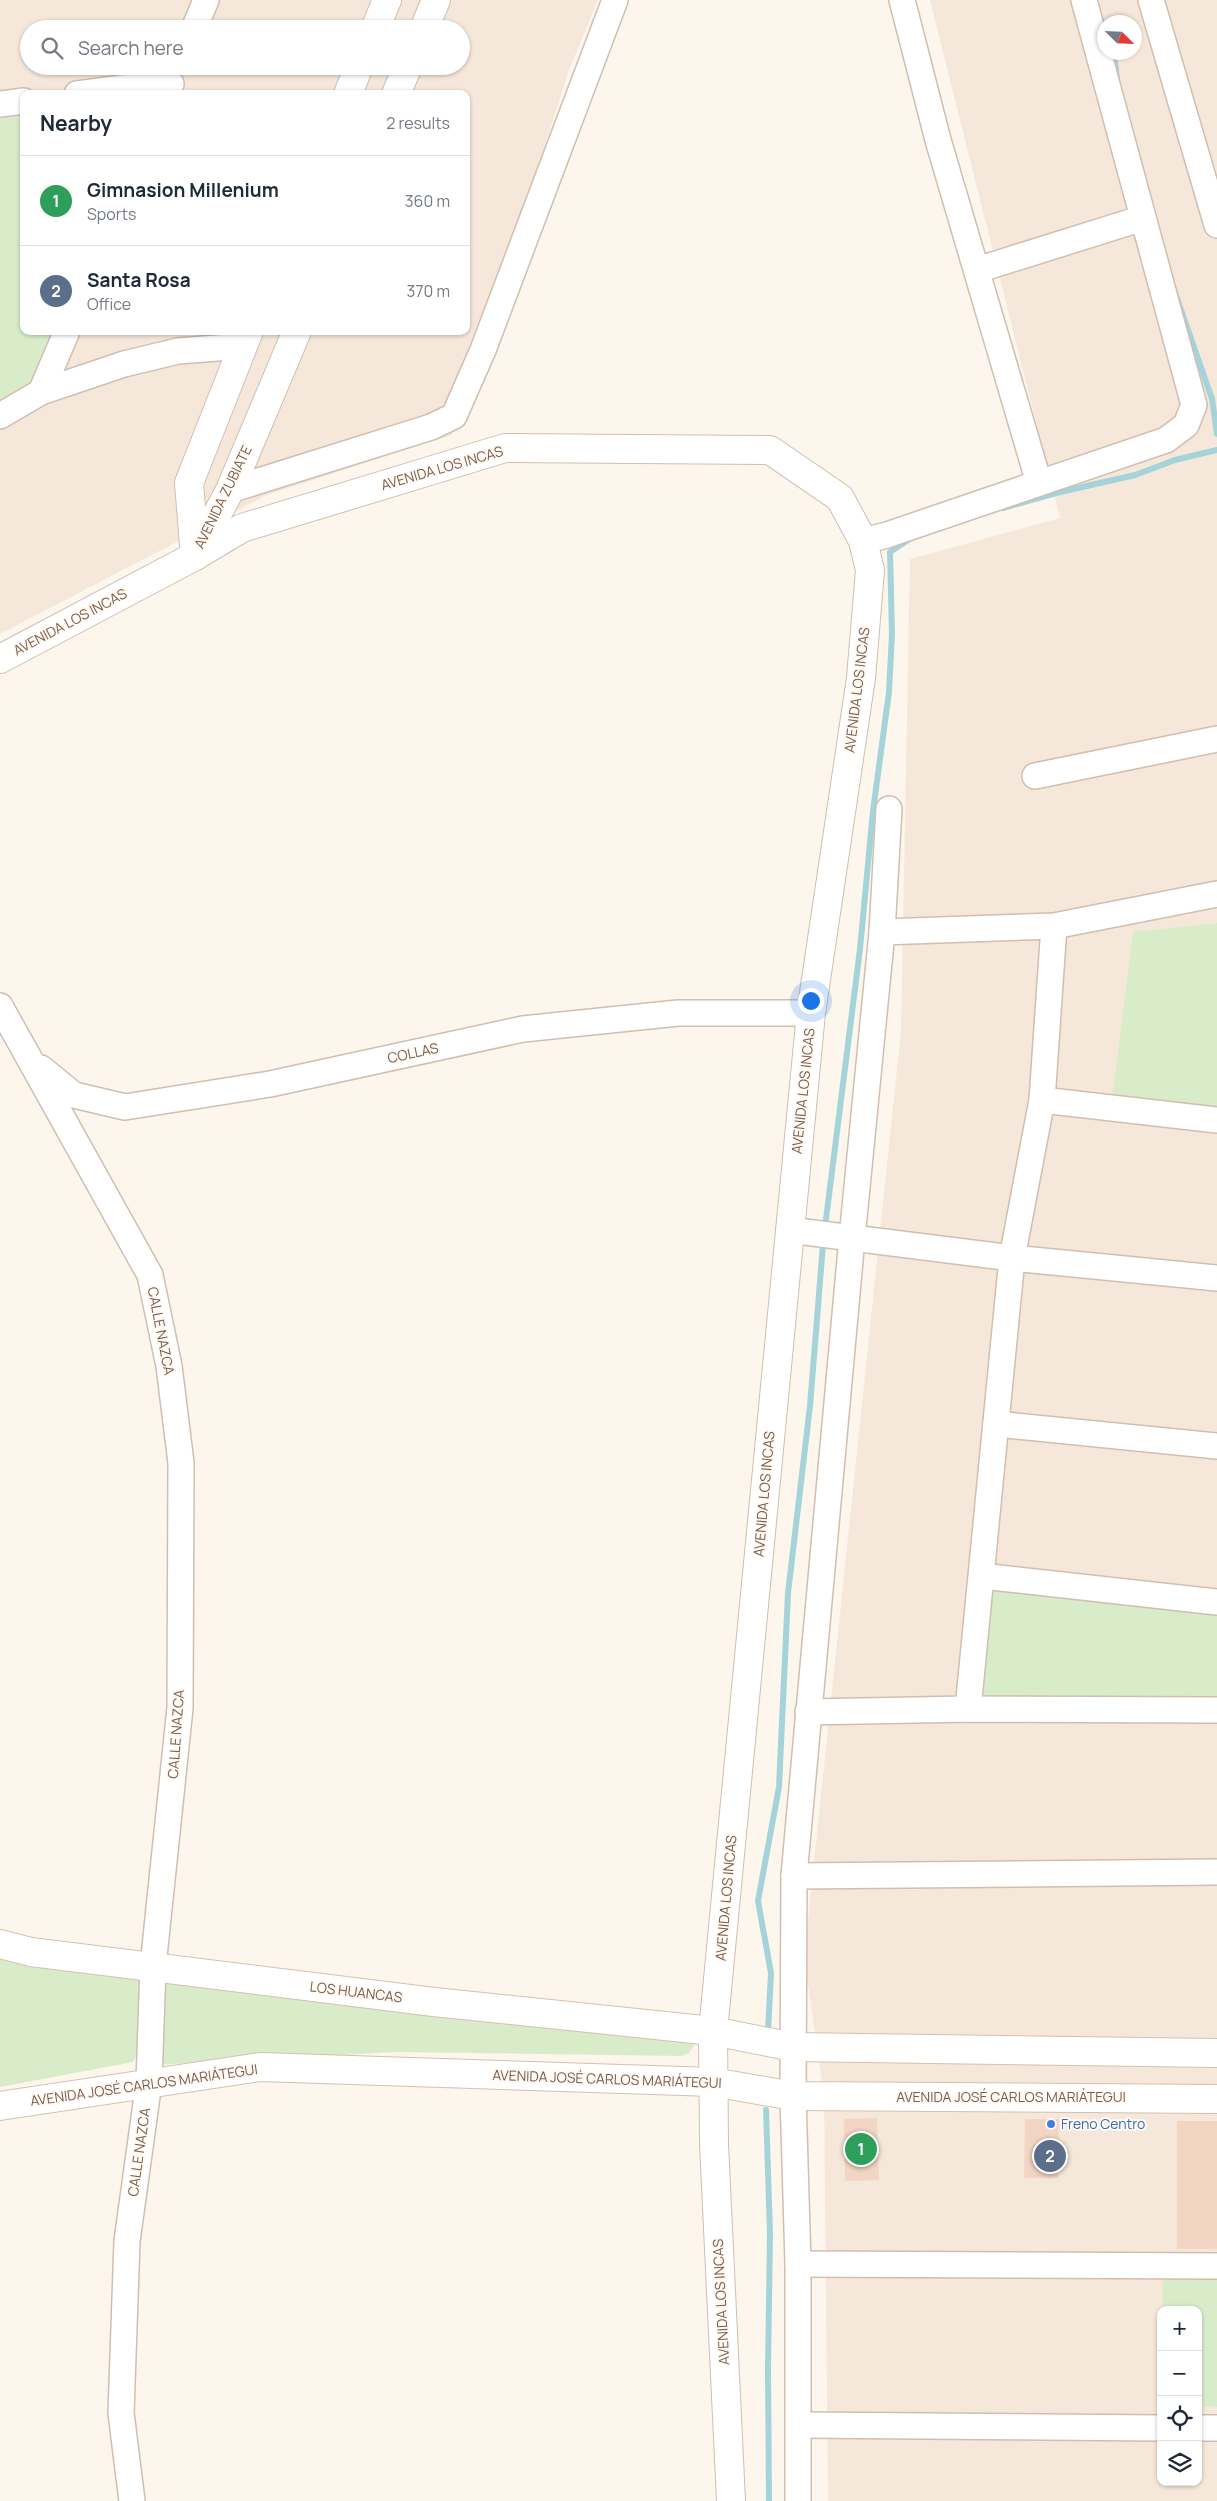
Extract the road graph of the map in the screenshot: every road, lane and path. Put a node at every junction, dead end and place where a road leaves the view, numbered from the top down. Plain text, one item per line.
1 (206, 0) edge
2 (387, 0) edge
3 (436, 0) edge
4 (615, 0) edge
5 (902, 0) edge
6 (1084, 0) edge
7 (1151, 0) edge
8 (198, 20) edge
9 (379, 20) edge
10 (428, 20) edge
11 (355, 75) edge
12 (404, 75) edge
13 (172, 81) edge
14 (107, 90) edge
15 (350, 90) edge
16 (398, 90) edge
17 (20, 101) edge
18 (0, 104) edge
19 (1143, 218) junction
20 (1217, 225) edge
21 (977, 270) junction
22 (65, 335) edge
23 (294, 335) edge
24 (246, 339) edge
25 (41, 392) junction
26 (0, 416) edge
27 (1039, 483) junction
28 (230, 490) junction
29 (862, 541) junction
30 (195, 556) junction
31 (0, 659) edge
32 (1217, 739) edge
33 (1035, 776) dead end
34 (889, 808) dead end
35 (1217, 894) edge
36 (1054, 926) junction
37 (882, 932) junction
38 (0, 1006) edge
39 (811, 1013) junction
40 (31, 1060) junction
41 (1042, 1100) junction
42 (1217, 1120) edge
43 (789, 1230) junction
44 (852, 1238) junction
45 (1012, 1258) junction
46 (1217, 1278) edge
47 (996, 1424) junction
48 (1217, 1446) edge
49 (982, 1576) junction
50 (1217, 1602) edge
51 (968, 1709) junction
52 (1217, 1710) edge
53 (808, 1712) junction
54 (1217, 1872) edge
55 (794, 1876) junction
56 (0, 1944) edge
57 (153, 1966) junction
58 (713, 2031) junction
59 (793, 2047) junction
60 (1217, 2053) edge
61 (149, 2082) junction
62 (714, 2082) junction
63 (793, 2096) junction
64 (1217, 2099) edge
65 (0, 2106) edge
66 (798, 2264) junction
67 (1217, 2266) edge
68 (799, 2425) junction
69 (1157, 2428) edge
70 (1202, 2428) edge
71 (1217, 2428) edge
72 (132, 2501) edge
73 (731, 2501) edge
74 (798, 2501) edge

1 - 8 street
2 - 9 street
3 - 10 street
4 - 28 street
5 - 21 street
6 - 19 street
7 - 20 street
11 - 15 street
12 - 16 street
13 - 14 street
17 - 18 street
19 - 21 street
19 - 27 street
21 - 27 street
22 - 25 street
23 - 28 street, AVENIDA ZUBIATE
24 - 25 street
24 - 30 street, AVENIDA ZUBIATE
25 - 26 street
27 - 29 street
28 - 30 street, AVENIDA ZUBIATE
29 - 30 street, AVENIDA LOS INCAS
29 - 39 street, AVENIDA LOS INCAS
30 - 31 street, AVENIDA LOS INCAS
32 - 33 street
34 - 37 street
35 - 36 street
36 - 37 street
36 - 41 street
37 - 44 street
38 - 40 street, CALLE NAZCA
39 - 40 street, COLLAS
39 - 43 street, AVENIDA LOS INCAS
40 - 57 street, CALLE NAZCA
41 - 42 street
41 - 45 street
43 - 44 street
43 - 58 street, AVENIDA LOS INCAS
44 - 45 street
44 - 53 street
45 - 46 street
45 - 47 street
47 - 48 street
47 - 49 street
49 - 50 street
49 - 51 street
51 - 52 street
51 - 53 street
53 - 55 street
54 - 55 street
55 - 59 street
56 - 57 street, LOS HUANCAS
57 - 58 street, LOS HUANCAS
57 - 61 street, CALLE NAZCA
58 - 59 street
58 - 62 street, AVENIDA LOS INCAS
59 - 60 street
59 - 63 street
61 - 62 street, AVENIDA JOSÉ CARLOS MARIÁTEGUI
61 - 65 street, AVENIDA JOSÉ CARLOS MARIÁTEGUI
61 - 72 street, CALLE NAZCA
62 - 63 street, AVENIDA JOSÉ CARLOS MARIÁTEGUI
62 - 73 street, AVENIDA LOS INCAS
63 - 64 street, AVENIDA JOSÉ CARLOS MARIÁTEGUI
63 - 66 street
66 - 67 street
66 - 68 street
68 - 69 street
68 - 74 street
70 - 71 street

